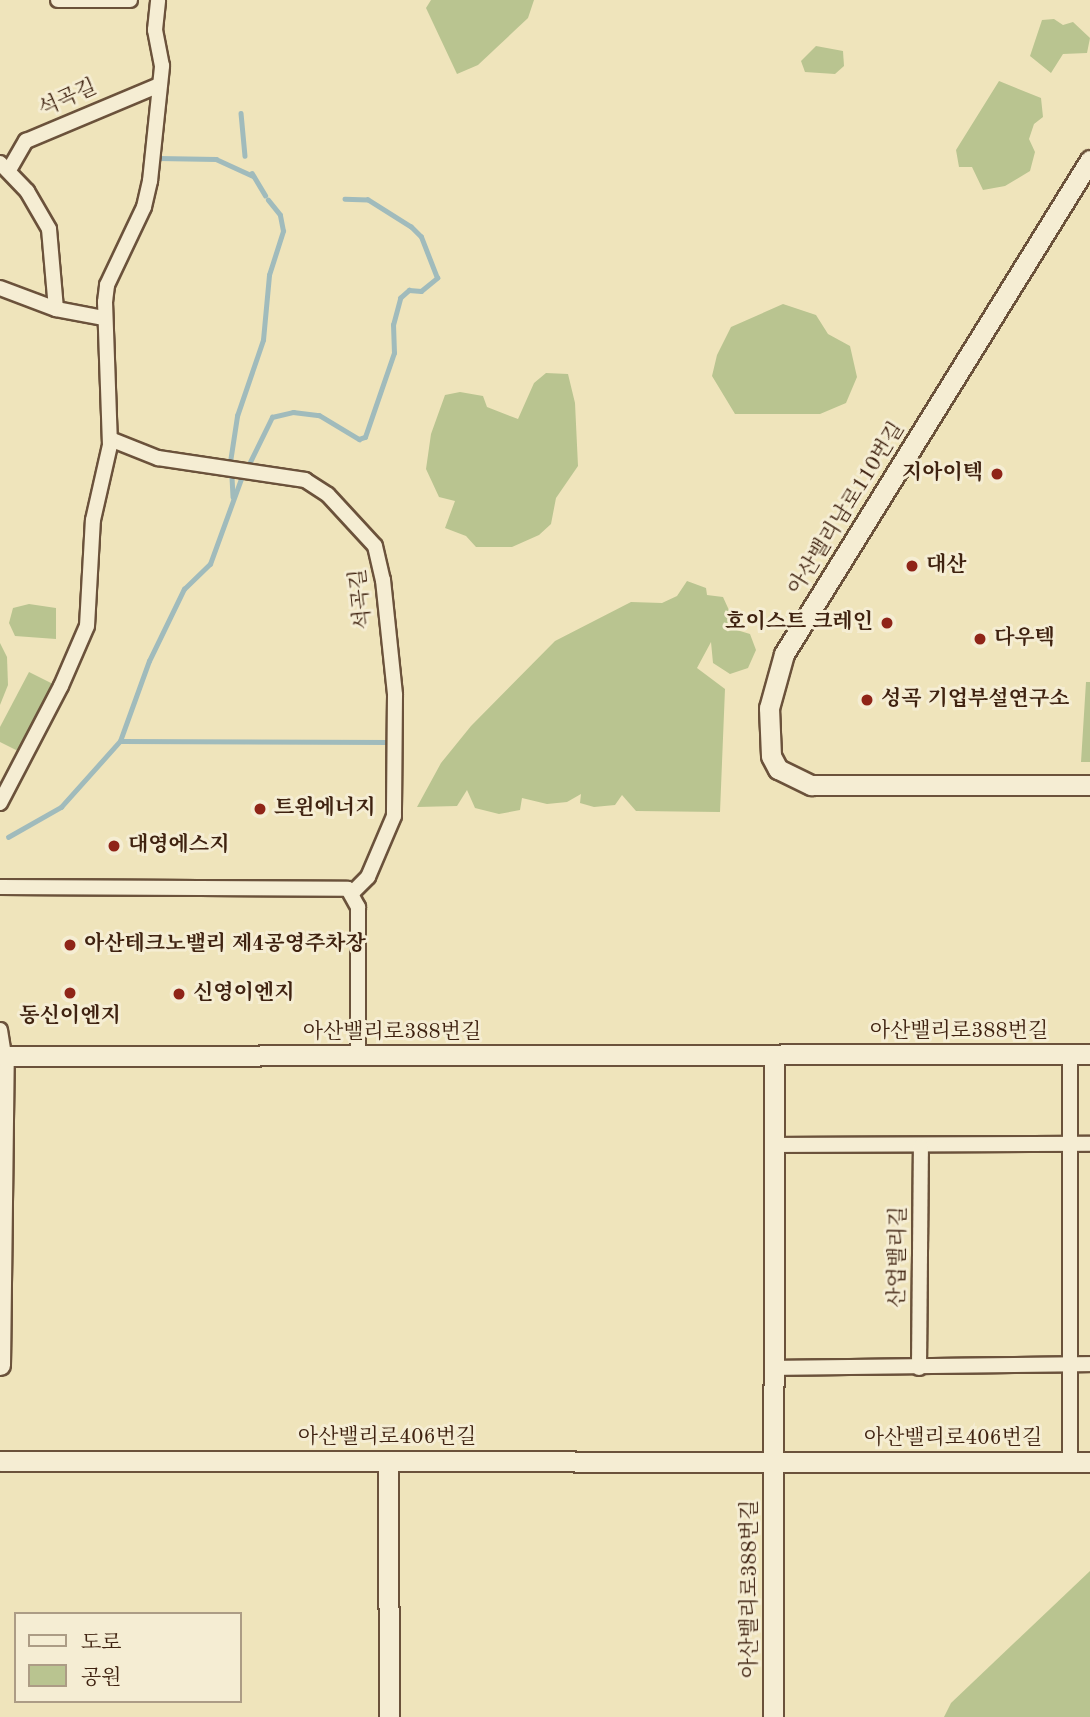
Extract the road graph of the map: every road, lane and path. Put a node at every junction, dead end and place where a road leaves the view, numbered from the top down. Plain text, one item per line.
1 (58, 0) edge
2 (130, 0) edge
3 (158, 0) edge
4 (159, 85) junction
5 (1090, 160) edge
6 (4, 167) edge
7 (0, 288) edge
8 (57, 309) junction
9 (104, 318) junction
10 (110, 439) junction
11 (1090, 785) edge
12 (0, 803) edge
13 (0, 887) edge
14 (353, 892) junction
15 (0, 1030) edge
16 (1070, 1054) junction
17 (1090, 1054) edge
18 (358, 1055) junction
19 (774, 1055) junction
20 (4, 1056) junction
21 (1070, 1144) junction
22 (1090, 1144) edge
23 (774, 1145) junction
24 (921, 1147) junction
25 (1070, 1363) junction
26 (1090, 1363) edge
27 (0, 1365) edge
28 (774, 1368) junction
29 (919, 1368) junction
30 (0, 1461) edge
31 (388, 1461) junction
32 (774, 1462) junction
33 (1070, 1462) junction
34 (1090, 1462) edge
35 (389, 1717) edge
36 (773, 1717) edge

1 - 2 street
3 - 4 street
4 - 6 street, 석곡길
4 - 9 street
5 - 11 street, 아산밸리남로110번길
6 - 8 street, 석곡길
7 - 8 street
8 - 9 street
9 - 10 street
10 - 12 street
10 - 14 street, 석곡길
13 - 14 street
14 - 18 street
15 - 20 street
16 - 17 street, 아산밸리로388번길
16 - 19 street, 아산밸리로388번길
16 - 21 street
18 - 19 street, 아산밸리로388번길
18 - 20 street, 아산밸리로388번길
19 - 23 street
20 - 27 street
21 - 22 street
21 - 24 street
21 - 25 street
23 - 24 street
23 - 28 street
24 - 29 street, 산업밸리길
25 - 26 street
25 - 29 street
25 - 33 street
28 - 29 street
28 - 32 street
30 - 31 street, 아산밸리로406번길
31 - 32 street, 아산밸리로406번길
31 - 35 street
32 - 33 street, 아산밸리로406번길
32 - 36 street, 아산밸리로388번길
33 - 34 street, 아산밸리로406번길

